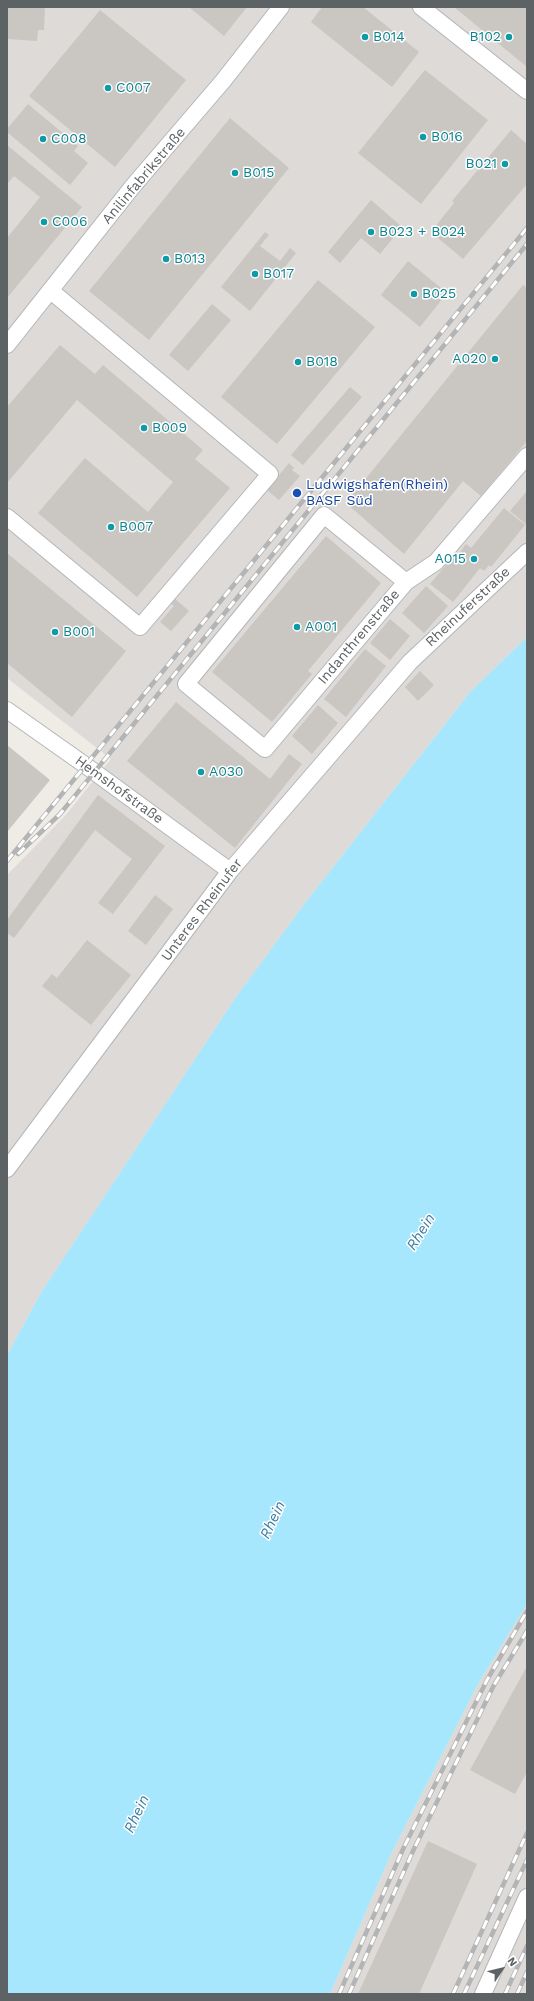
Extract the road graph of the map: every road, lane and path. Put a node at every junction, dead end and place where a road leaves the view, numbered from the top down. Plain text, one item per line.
1 (281, 7) edge
2 (421, 7) edge
3 (527, 91) edge
4 (51, 291) junction
5 (7, 345) edge
6 (527, 456) edge
7 (7, 517) edge
8 (527, 552) edge
9 (406, 582) junction
10 (410, 662) joint
11 (7, 710) edge
12 (230, 871) junction
13 (7, 1169) edge
14 (527, 1897) edge
15 (483, 1994) edge

1 - 4 street, Anilinfabrikstraße
2 - 3 street
4 - 5 street, Anilinfabrikstraße
4 - 7 street
6 - 9 street, Indanthrenstraße
8 - 10 street, Rheinuferstraße
9 - 9 street, Indanthrenstraße
10 - 12 street, Unteres Rheinufer
11 - 12 street, Hemshofstraße
12 - 13 street, Unteres Rheinufer
14 - 15 street

